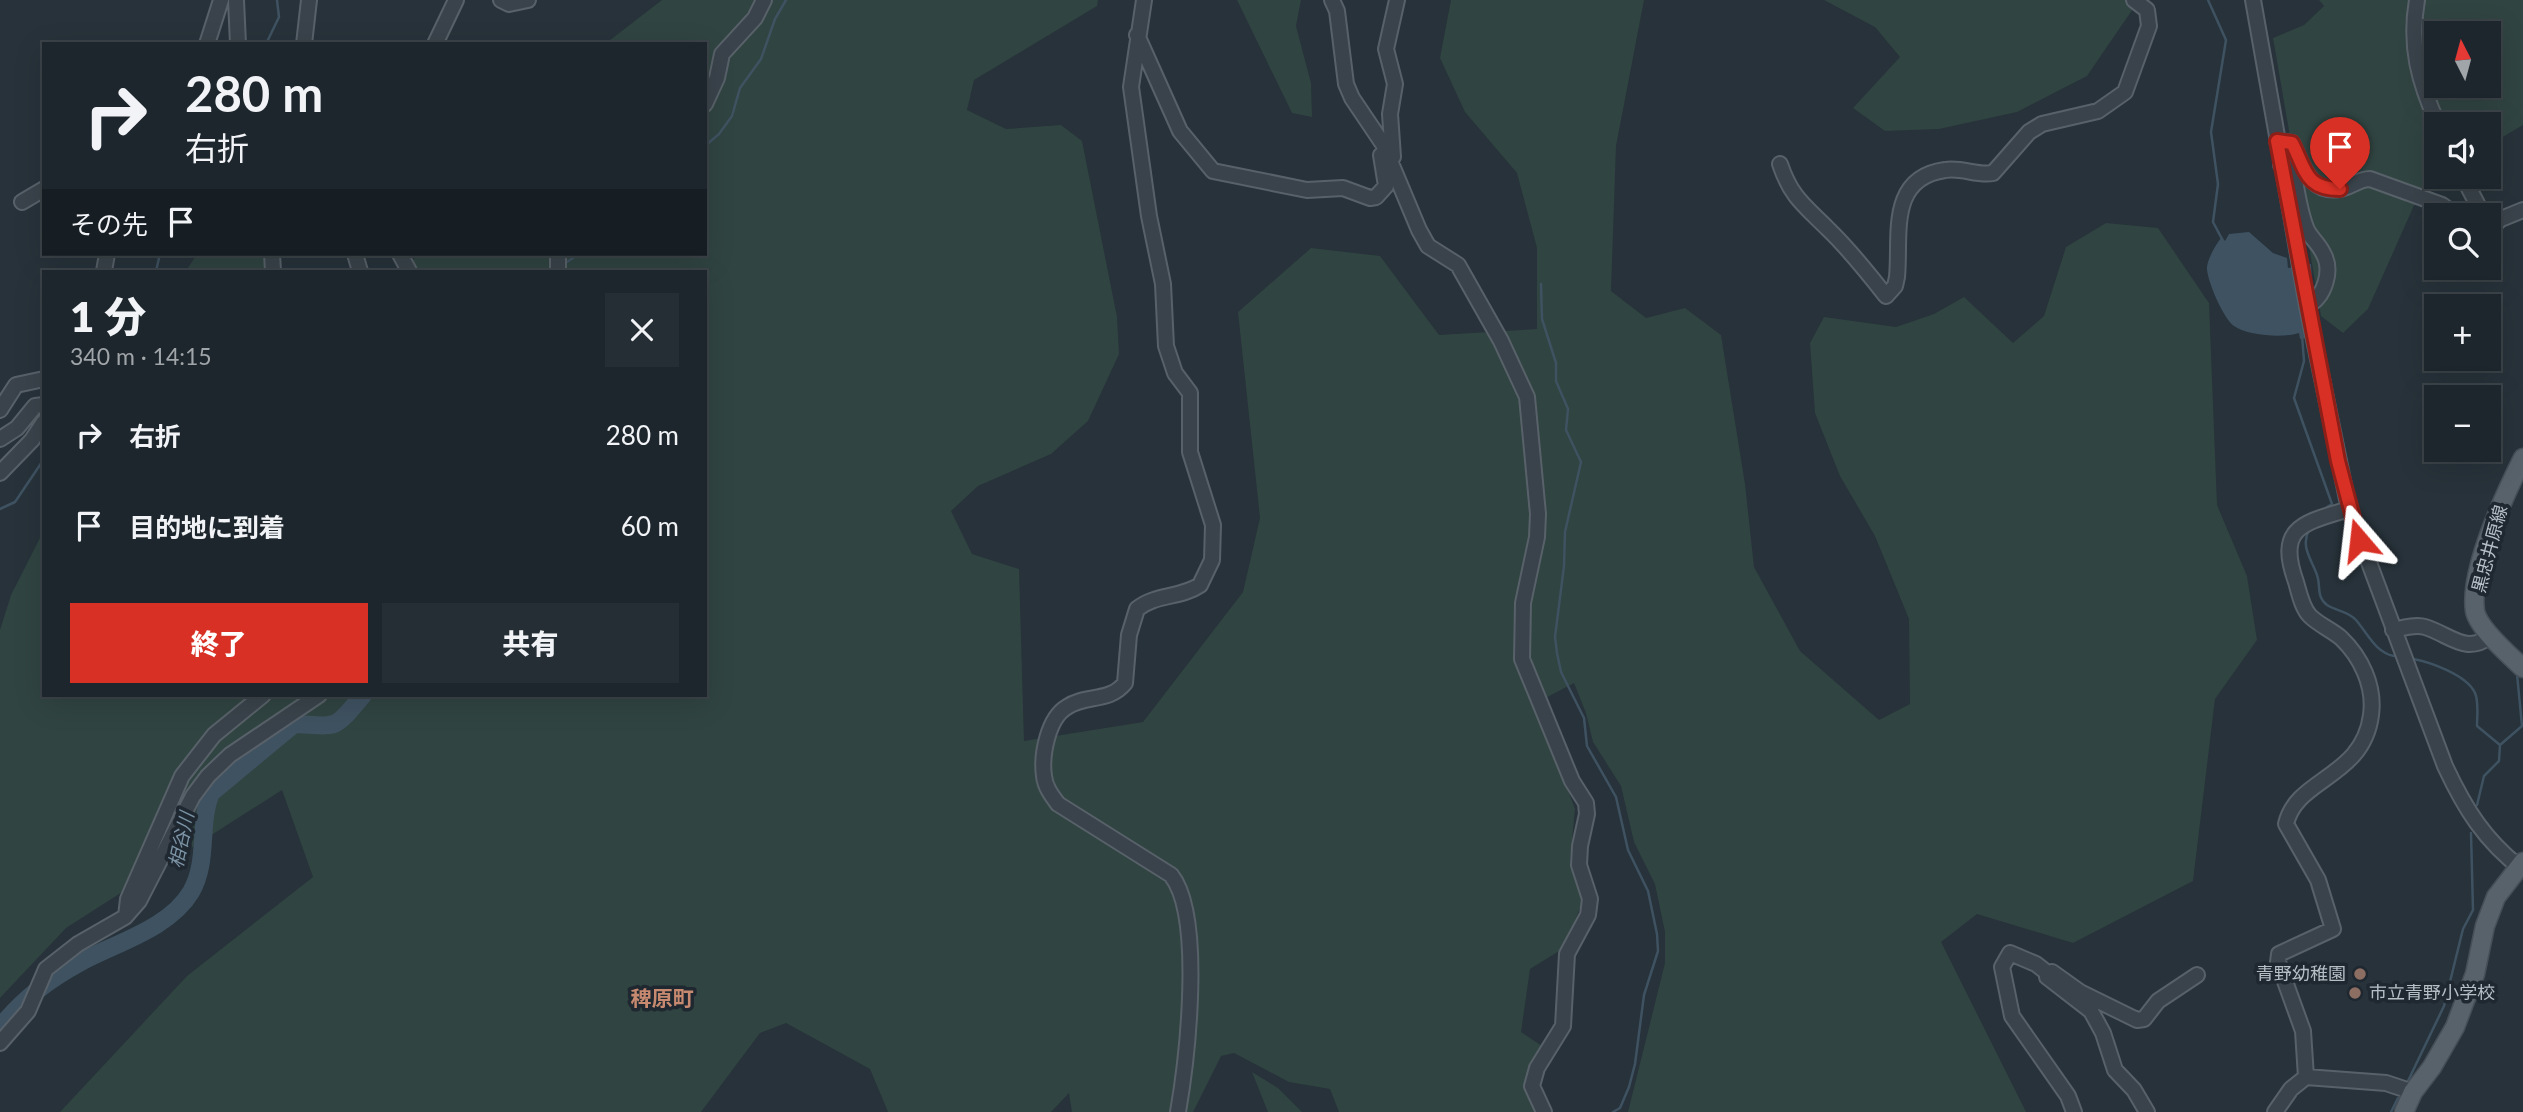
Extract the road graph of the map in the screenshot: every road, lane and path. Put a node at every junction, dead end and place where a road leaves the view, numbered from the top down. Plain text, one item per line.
1 (221, 0) edge
2 (236, 0) edge
3 (309, 0) edge
4 (456, 0) edge
5 (501, 0) edge
6 (528, 0) edge
7 (764, 0) edge
8 (1144, 0) edge
9 (1332, 0) edge
10 (1397, 0) edge
11 (2134, 0) edge
12 (2253, 0) edge
13 (2417, 0) edge
14 (1137, 35) junction
15 (208, 42) edge
16 (238, 42) edge
17 (304, 42) edge
18 (436, 42) edge
19 (707, 100) edge
20 (2432, 112) edge
21 (2277, 141) junction
22 (1383, 144) junction
23 (1780, 164) dead end
24 (2281, 165) junction
25 (1394, 169) junction
26 (42, 190) edge
27 (22, 202) dead end
28 (2436, 203) edge
29 (2523, 210) edge
30 (2501, 219) edge
31 (2307, 306) junction
32 (42, 379) edge
33 (42, 405) edge
34 (0, 410) edge
35 (42, 425) edge
36 (0, 439) edge
37 (2523, 458) edge
38 (0, 473) edge
39 (2349, 509) junction
40 (2392, 630) junction
41 (2491, 636) junction
42 (2523, 668) edge
43 (261, 697) edge
44 (316, 697) edge
45 (2522, 866) edge
46 (125, 917) junction
47 (2050, 975) junction
48 (2197, 975) dead end
49 (0, 1043) edge
50 (2306, 1077) junction
51 (2413, 1092) junction
52 (1178, 1112) edge
53 (1544, 1112) edge
54 (2074, 1112) edge
55 (2147, 1112) edge
56 (2275, 1112) edge
57 (2404, 1112) edge

1 - 15 street
2 - 16 street
3 - 17 street
4 - 18 street
5 - 6 street
7 - 19 street
8 - 14 street
9 - 22 street
10 - 25 street
11 - 23 street
12 - 21 street
13 - 20 street
14 - 22 street
14 - 52 street
21 - 24 street
21 - 28 street
22 - 25 street
24 - 31 street
24 - 31 street
25 - 53 street
26 - 27 street
29 - 30 street
31 - 39 street
32 - 34 street
33 - 36 street
35 - 38 street
37 - 41 main road, 黒忠井原線
39 - 40 street
39 - 50 street
40 - 41 street
40 - 45 street
41 - 42 main road, 黒忠井原線
43 - 46 street
44 - 46 street
45 - 51 main road
46 - 49 street
47 - 48 street
47 - 54 street
47 - 55 street
50 - 51 street
50 - 56 street
51 - 57 main road

